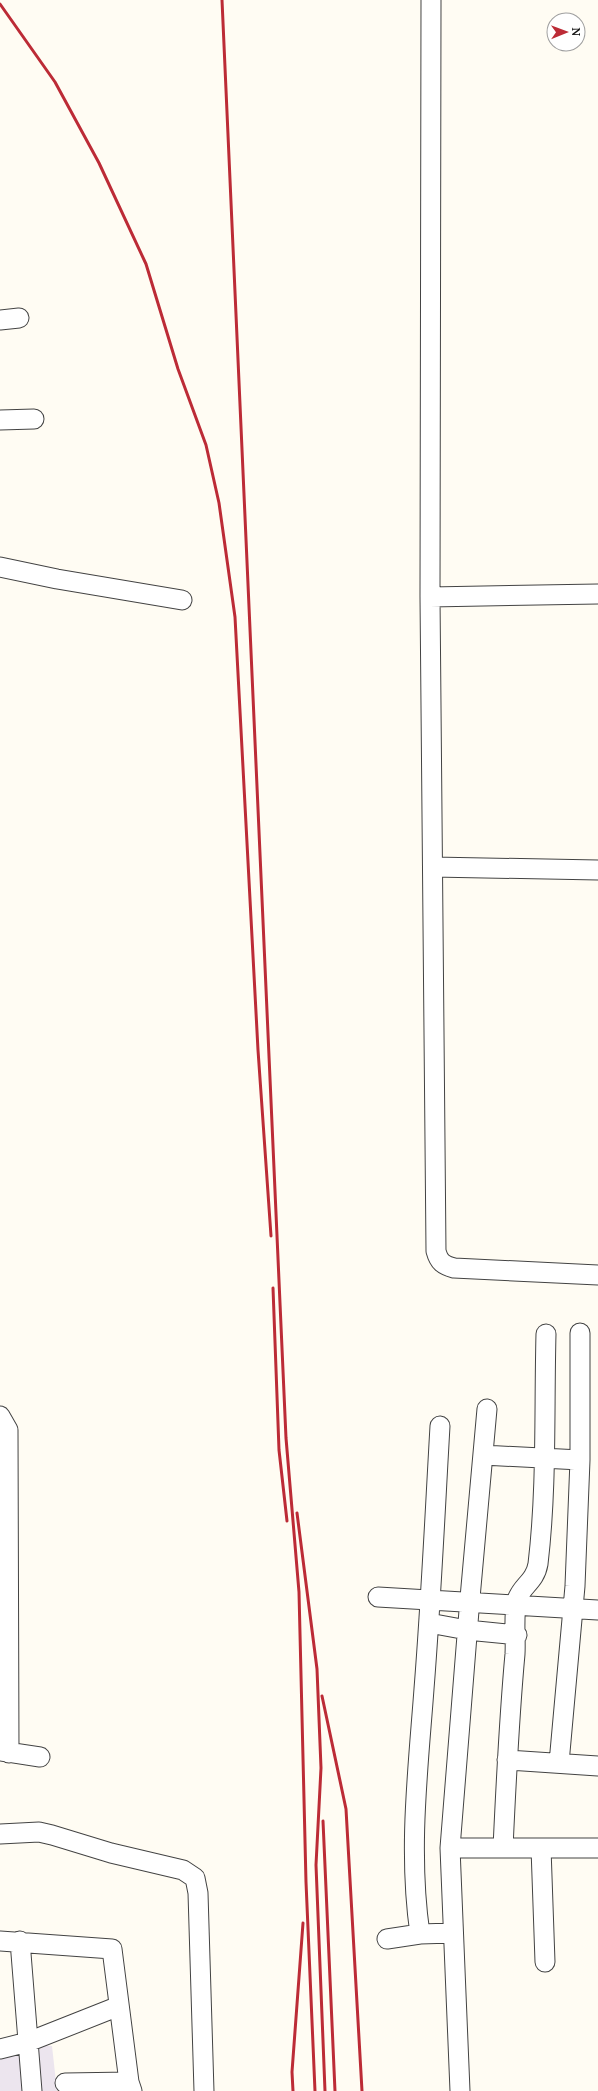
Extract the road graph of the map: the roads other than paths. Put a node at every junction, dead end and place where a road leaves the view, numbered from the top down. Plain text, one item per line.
1 (431, 0) edge
2 (19, 318) dead end
3 (0, 320) edge
4 (34, 419) dead end
5 (0, 420) edge
6 (0, 567) edge
7 (598, 594) edge
8 (430, 597) junction
9 (182, 600) dead end
10 (433, 867) junction
11 (598, 870) edge
12 (598, 1275) edge
13 (580, 1333) dead end
14 (546, 1334) dead end
15 (487, 1409) dead end
16 (0, 1416) edge
17 (440, 1426) dead end
18 (483, 1455) junction
19 (544, 1458) junction
20 (580, 1460) junction
21 (5, 1513) edge
22 (5, 1588) edge
23 (378, 1597) dead end
24 (430, 1600) junction
25 (470, 1603) junction
26 (517, 1605) junction
27 (573, 1609) junction
28 (598, 1610) edge
29 (429, 1623) junction
30 (467, 1630) junction
31 (516, 1635) junction
32 (5, 1644) edge
33 (5, 1752) edge
34 (40, 1757) dead end
35 (507, 1760) junction
36 (559, 1763) junction
37 (598, 1766) edge
38 (0, 1834) edge
39 (450, 1848) junction
40 (503, 1848) junction
41 (541, 1848) junction
42 (598, 1848) edge
43 (453, 1933) junction
44 (420, 1934) junction
45 (387, 1939) dead end
46 (0, 1941) edge
47 (20, 1941) junction
48 (545, 1962) dead end
49 (119, 2006) junction
50 (28, 2042) junction
51 (0, 2049) edge
52 (65, 2083) dead end
53 (130, 2087) edge
54 (32, 2091) edge
55 (204, 2091) edge
56 (460, 2091) edge

1 - 8 street
2 - 3 street
4 - 5 street
6 - 9 street
7 - 8 street
8 - 10 street
10 - 11 street
10 - 12 street
13 - 20 street
14 - 19 street
15 - 18 street
16 - 21 street
17 - 24 street
18 - 19 street
18 - 25 street
19 - 20 street
19 - 26 street
20 - 27 street
21 - 22 street
22 - 32 street
23 - 24 street
24 - 25 street
24 - 29 street
25 - 26 street
25 - 30 street
26 - 27 street
26 - 31 street
27 - 28 street
27 - 36 street
29 - 30 street
29 - 44 street
30 - 31 street
30 - 39 street
31 - 35 street
32 - 33 street
33 - 34 street
35 - 36 street
35 - 40 street
36 - 37 street
38 - 55 street
39 - 40 street
39 - 43 street
40 - 41 street
41 - 42 street
41 - 48 street
43 - 44 street
43 - 56 street
44 - 45 street
46 - 47 street
47 - 49 street
47 - 50 street
49 - 50 street
49 - 53 street
50 - 51 street
50 - 54 street
52 - 53 street

